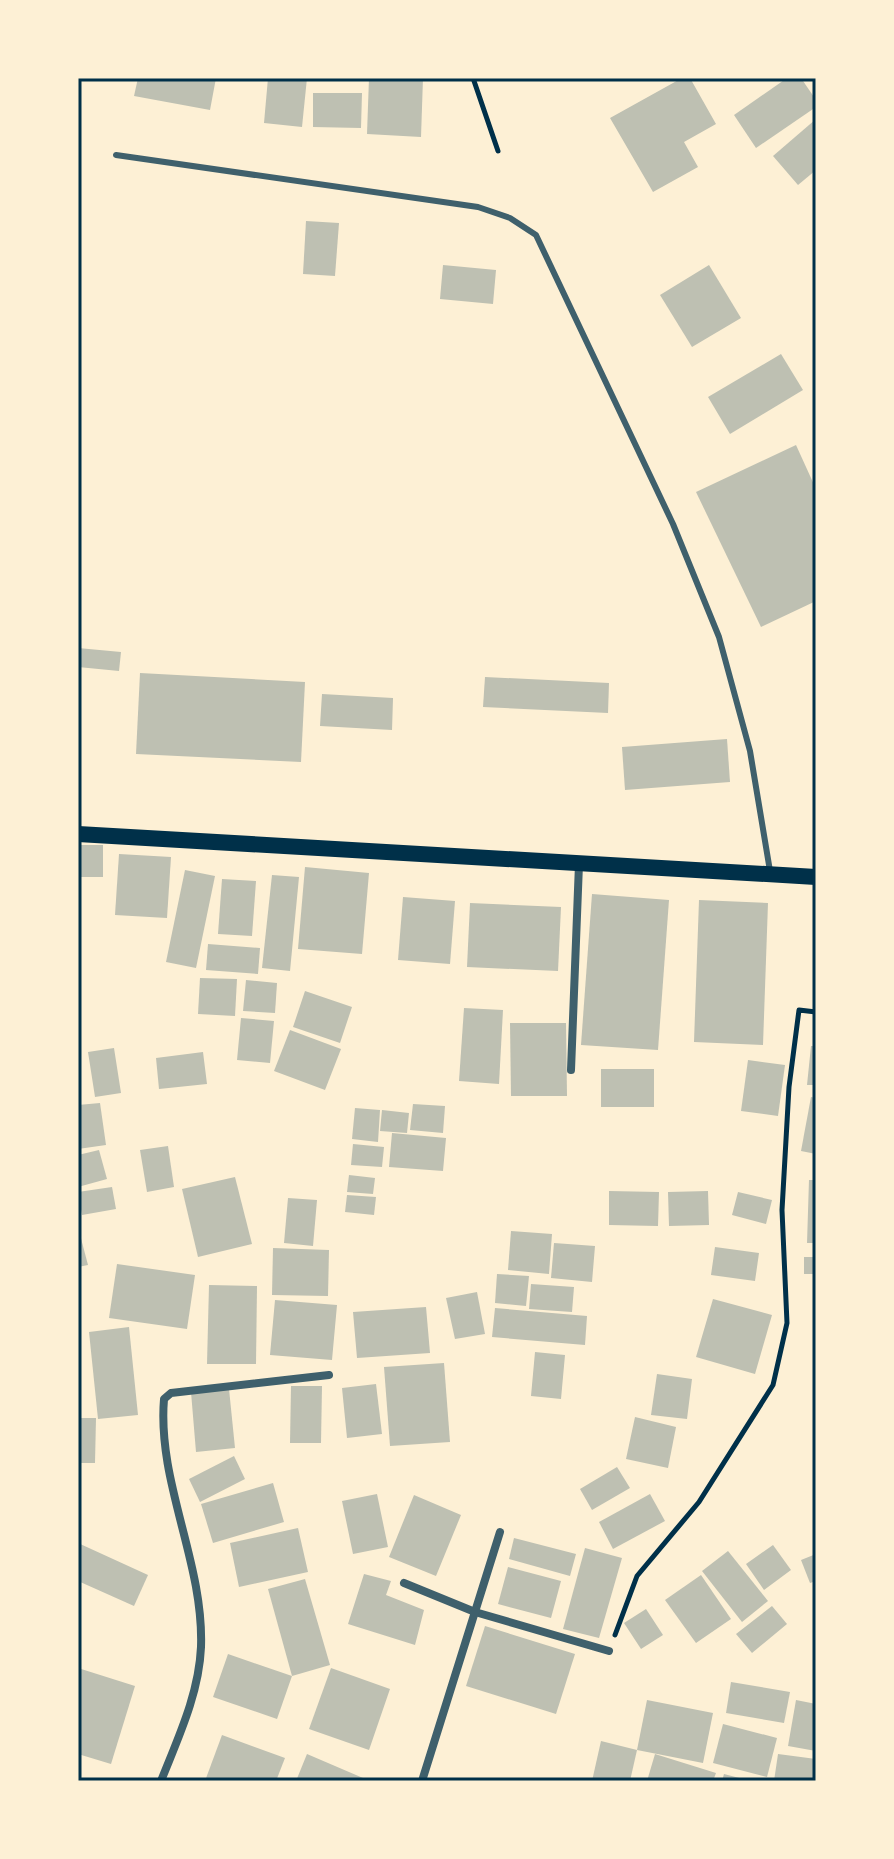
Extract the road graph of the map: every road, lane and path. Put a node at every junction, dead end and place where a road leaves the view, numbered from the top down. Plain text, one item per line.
1 (473, 78) edge
2 (498, 151) dead end
3 (116, 155) dead end
4 (78, 834) edge
5 (579, 864) junction
6 (771, 875) junction
7 (816, 877) edge
8 (816, 1012) edge
9 (571, 1070) dead end
10 (329, 1375) dead end
11 (500, 1532) dead end
12 (404, 1583) dead end
13 (475, 1612) junction
14 (609, 1651) joint
15 (161, 1781) edge
16 (422, 1781) edge

1 - 2 path
3 - 6 lane
4 - 5 main road
5 - 6 main road
5 - 9 street
6 - 7 main road
8 - 14 path
10 - 15 street
11 - 13 street
12 - 13 street
13 - 14 street
13 - 16 street

